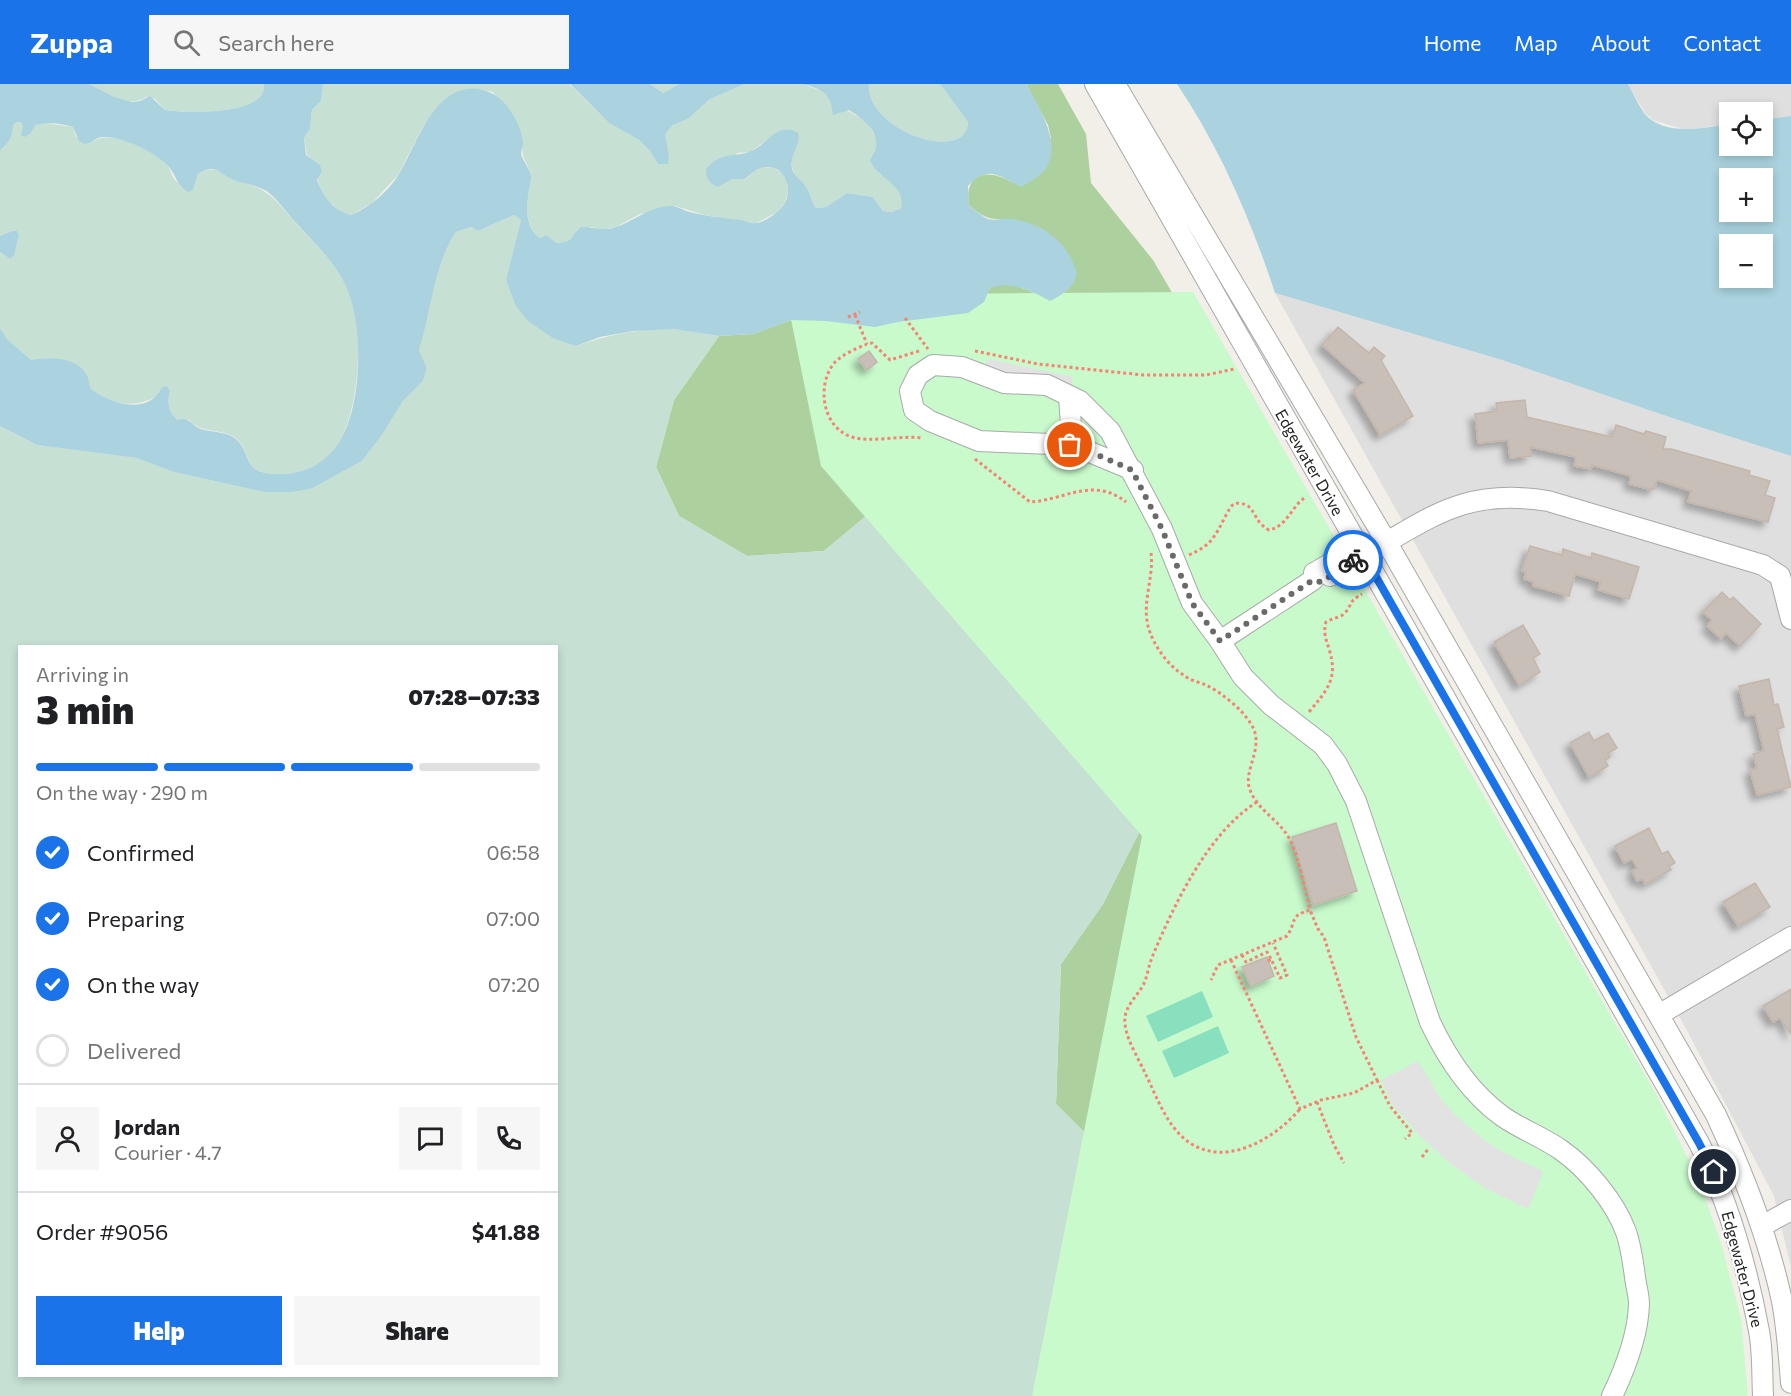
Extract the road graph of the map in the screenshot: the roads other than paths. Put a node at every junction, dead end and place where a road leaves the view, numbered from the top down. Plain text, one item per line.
1 (1095, 84) edge
2 (1115, 84) edge
3 (1069, 396) junction
4 (1070, 445) junction
5 (1132, 470) junction
6 (1386, 541) junction
7 (1363, 554) junction
8 (1791, 619) edge
9 (1220, 641) junction
10 (1791, 937) edge
11 (1660, 1014) junction
12 (1791, 1210) edge
13 (1762, 1226) junction
14 (1791, 1383) edge
15 (1612, 1396) edge
16 (1763, 1396) edge

1 - 7 street, Edgewater Drive
2 - 6 street, Edgewater Drive
3 - 4 street
3 - 4 street
3 - 5 street
4 - 5 street
5 - 9 street
6 - 7 street
6 - 8 street
6 - 11 street, Edgewater Drive
7 - 9 street
7 - 16 street, Edgewater Drive
9 - 15 street
10 - 11 street
11 - 13 street, Edgewater Drive
12 - 13 street
13 - 14 street, Edgewater Drive

